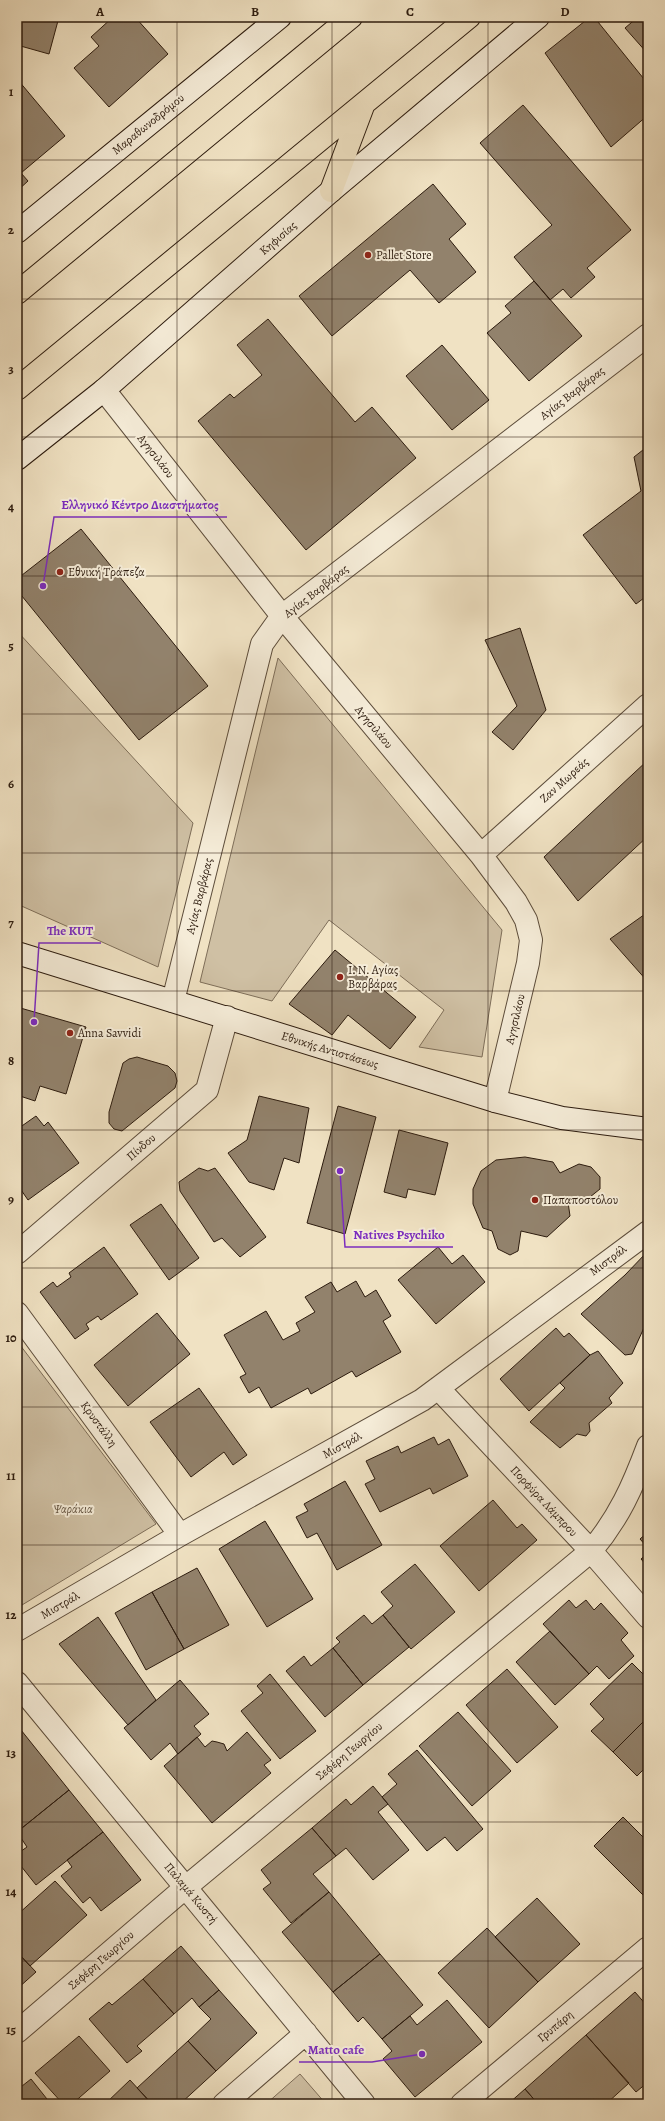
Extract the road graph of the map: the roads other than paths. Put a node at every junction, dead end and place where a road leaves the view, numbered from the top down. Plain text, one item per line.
1 (280, 17) edge
2 (351, 17) edge
3 (469, 17) edge
4 (538, 17) edge
5 (364, 104) junction
6 (331, 191) junction
7 (17, 232) edge
8 (17, 293) edge
9 (648, 334) edge
10 (17, 389) edge
11 (104, 390) junction
12 (17, 459) edge
13 (282, 616) junction
14 (648, 705) edge
15 (481, 855) junction
16 (17, 952) edge
17 (173, 1001) junction
18 (227, 1017) junction
19 (496, 1101) junction
20 (648, 1129) edge
21 (648, 1232) edge
22 (17, 1253) edge
23 (17, 1313) edge
24 (438, 1388) junction
25 (648, 1446) edge
26 (180, 1535) junction
27 (591, 1551) junction
28 (648, 1617) edge
29 (17, 1630) edge
30 (17, 1683) edge
31 (186, 1887) junction
32 (648, 1948) edge
33 (17, 2032) edge
34 (306, 2033) junction
35 (224, 2104) edge
36 (364, 2104) edge
37 (462, 2104) edge

1 - 7 street, Μαραθωνοδρόμου
2 - 8 main road
3 - 5 main road
4 - 6 street, Κηφισίας
5 - 6 main road
5 - 10 main road
6 - 11 street, Κηφισίας
9 - 13 street, Αγίας Βαρβάρας
11 - 12 street, Κηφισίας
11 - 13 street, Αγησιλάου
13 - 15 street, Αγησιλάου
13 - 17 street, Αγίας Βαρβάρας
14 - 15 street, Ζαν Μωρεάς
15 - 19 street, Αγησιλάου
16 - 17 street, Εθνικής Αντιστάσεως
17 - 18 street, Εθνικής Αντιστάσεως
18 - 19 street, Εθνικής Αντιστάσεως
18 - 22 street, Πίνδου
19 - 20 street, Εθνικής Αντιστάσεως
21 - 24 street, Μιστράλ
23 - 26 street, Κρυστάλλη
24 - 26 street, Μιστράλ
24 - 27 street, Πορφύρα Λάμπρου
25 - 27 street, Σεφέρη Γεωργίου
26 - 29 street, Μιστράλ
27 - 28 street, Πορφύρα Λάμπρου
27 - 31 street, Σεφέρη Γεωργίου
30 - 31 street, Παλαμά Κωστή
31 - 33 street, Σεφέρη Γεωργίου
31 - 34 street, Παλαμά Κωστή
32 - 37 street, Γρυπάρη
34 - 35 street
34 - 36 street, Παλαμά Κωστή

